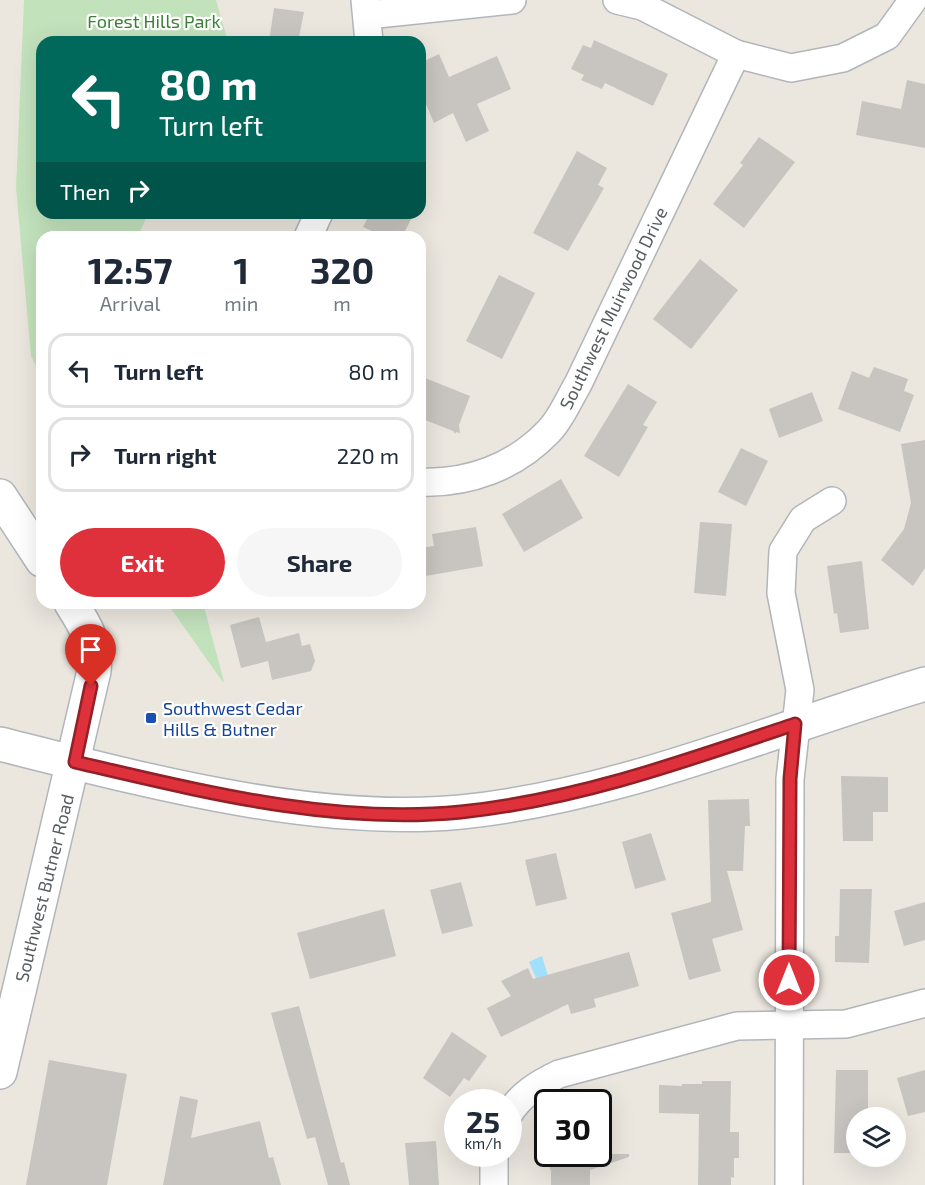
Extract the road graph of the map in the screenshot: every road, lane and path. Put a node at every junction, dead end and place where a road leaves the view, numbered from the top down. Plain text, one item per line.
1 (512, 0) edge
2 (617, 0) edge
3 (913, 0) edge
4 (366, 7) edge
5 (368, 36) edge
6 (736, 54) junction
7 (426, 482) edge
8 (0, 496) edge
9 (832, 501) dead end
10 (36, 551) edge
11 (75, 609) edge
12 (925, 684) edge
13 (795, 724) junction
14 (0, 744) edge
15 (75, 762) junction
16 (925, 1003) edge
17 (789, 1024) junction
18 (0, 1072) edge
19 (522, 1099) edge
20 (494, 1167) edge
21 (494, 1185) edge
22 (789, 1185) edge

1 - 4 street
2 - 6 street
3 - 6 street
4 - 5 street
6 - 7 street, Southwest Muirwood Drive
8 - 10 main road
9 - 13 street
11 - 15 main road, Southwest Butner Road
12 - 13 main road
13 - 15 main road
13 - 17 street
14 - 15 main road
15 - 18 main road, Southwest Butner Road
16 - 17 street
17 - 19 street
17 - 22 street
20 - 21 street

